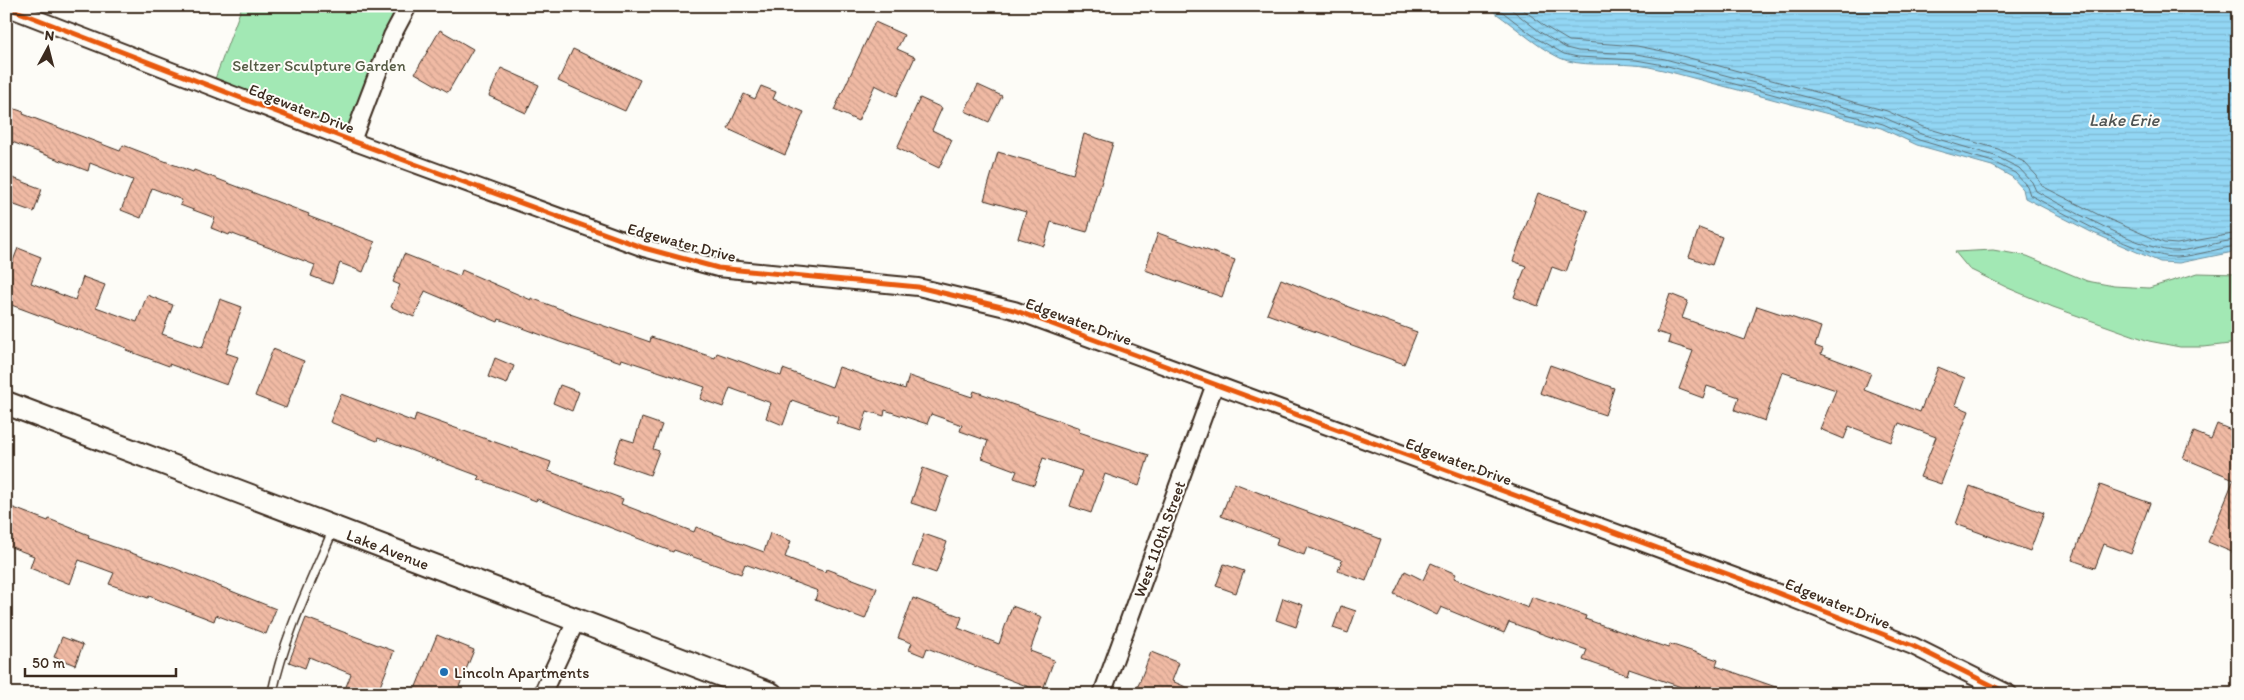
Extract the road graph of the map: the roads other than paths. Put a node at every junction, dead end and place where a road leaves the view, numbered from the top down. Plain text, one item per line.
1 (408, 6) edge
2 (6, 7) edge
3 (352, 141) junction
4 (1215, 384) junction
5 (6, 403) edge
6 (333, 528) junction
7 (576, 621) junction
8 (272, 694) edge
9 (542, 694) edge
10 (771, 694) edge
11 (1102, 694) edge
12 (2009, 694) edge

1 - 3 street
2 - 3 street, Edgewater Drive
3 - 4 street, Edgewater Drive
4 - 11 street, West 110th Street
4 - 12 street, Edgewater Drive
5 - 6 street, Lake Avenue
6 - 7 street, Lake Avenue
6 - 8 lane
7 - 9 street
7 - 10 street, Lake Avenue

